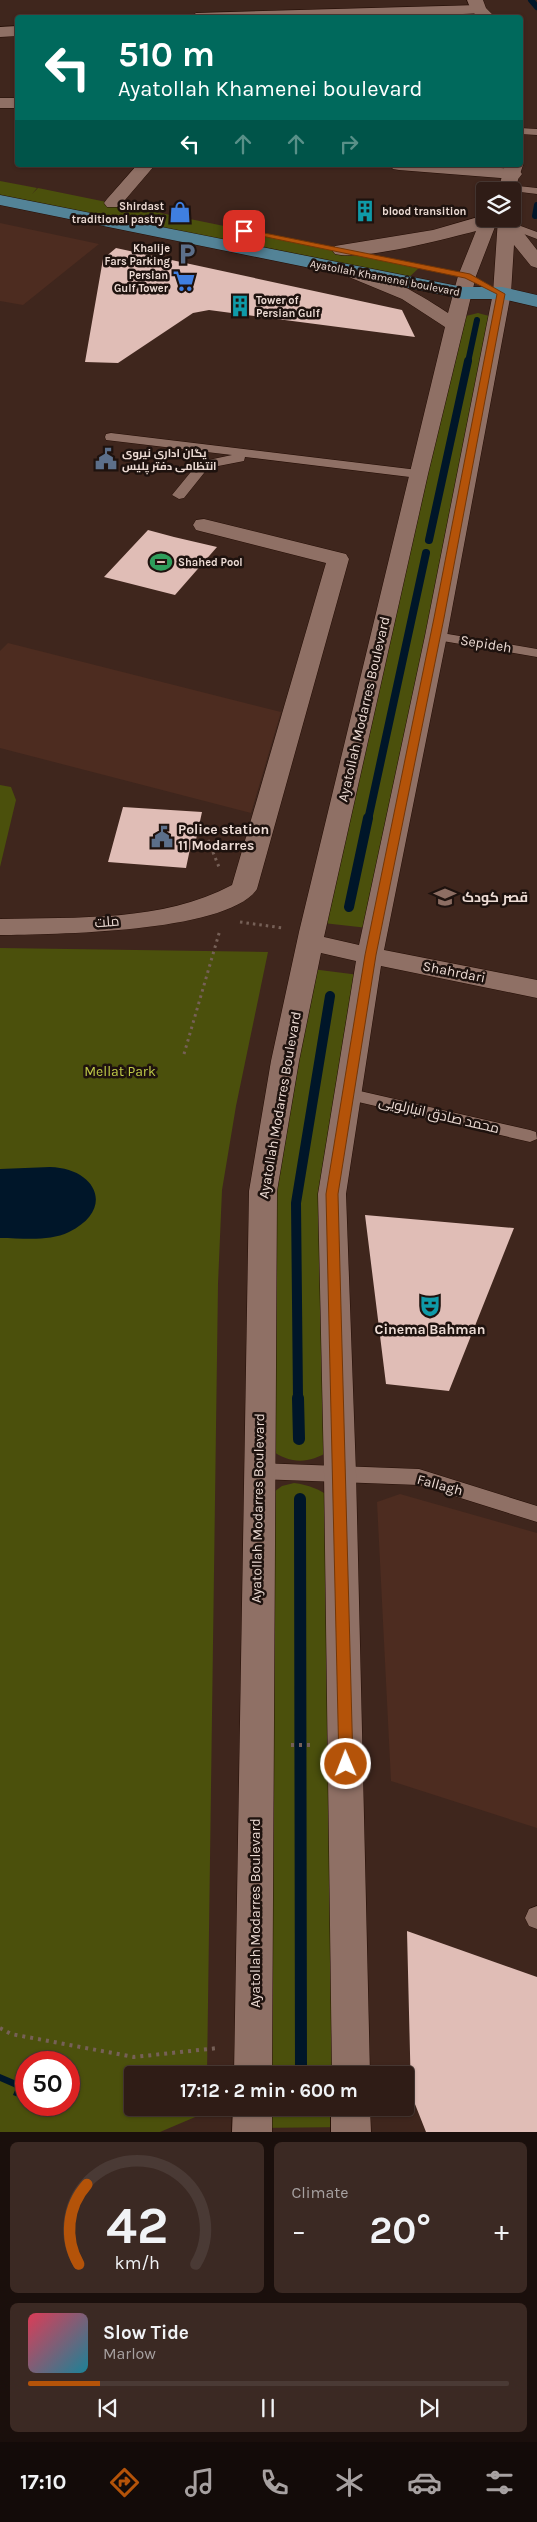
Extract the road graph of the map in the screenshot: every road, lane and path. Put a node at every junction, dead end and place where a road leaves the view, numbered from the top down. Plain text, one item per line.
1 (481, 9) edge
2 (291, 15) edge
3 (15, 31) edge
4 (0, 32) edge
5 (0, 103) edge
6 (15, 103) edge
7 (523, 131) edge
8 (537, 132) edge
9 (144, 167) edge
10 (414, 167) edge
11 (511, 180) edge
12 (537, 190) edge
13 (0, 200) edge
14 (94, 200) dead end
15 (113, 203) junction
16 (132, 207) dead end
17 (476, 227) edge
18 (494, 227) edge
19 (498, 227) edge
20 (507, 227) edge
21 (301, 243) dead end
22 (534, 246) edge
23 (291, 259) junction
24 (394, 261) dead end
25 (351, 271) junction
26 (459, 280) junction
27 (502, 294) junction
28 (537, 301) edge
29 (454, 325) junction
30 (111, 437) dead end
31 (254, 454) junction
32 (418, 474) junction
33 (179, 494) dead end
34 (204, 525) dead end
35 (436, 636) junction
36 (537, 653) edge
37 (216, 917) junction
38 (239, 922) dead end
39 (0, 928) edge
40 (298, 936) junction
41 (370, 955) junction
42 (537, 989) edge
43 (184, 1054) dead end
44 (347, 1094) junction
45 (530, 1136) dead end
46 (258, 1472) junction
47 (340, 1473) junction
48 (537, 1514) edge
49 (256, 1745) junction
50 (346, 1746) junction
51 (0, 2028) edge
52 (254, 2044) junction
53 (253, 2066) edge
54 (351, 2066) edge
55 (253, 2116) edge
56 (351, 2116) edge
57 (252, 2132) edge
58 (351, 2132) edge

1 - 2 main road
3 - 4 main road
5 - 6 main road
7 - 8 lane
9 - 15 main road
10 - 11 main road
11 - 12 lane
13 - 23 main road, Ayatollah Khamenei boulevard
14 - 15 main road
15 - 16 main road
17 - 24 main road, Ayatollah Khamenei boulevard
18 - 26 main road, Ayatollah Modarres Boulevard
19 - 27 main road
20 - 22 main road
21 - 23 main road
23 - 25 main road, Ayatollah Khamenei boulevard
25 - 26 main road, Ayatollah Khamenei boulevard
25 - 29 main road
26 - 27 main road, Ayatollah Khamenei boulevard
26 - 29 main road, Ayatollah Modarres Boulevard
27 - 28 main road, Ayatollah Khamenei boulevard
27 - 35 main road
29 - 32 main road, Ayatollah Modarres Boulevard
30 - 31 lane
31 - 32 lane
31 - 33 lane
32 - 40 main road, Ayatollah Modarres Boulevard
34 - 37 main road, ملت
35 - 36 lane, Sepideh
35 - 41 main road
37 - 39 main road, ملت
37 - 43 path
38 - 40 path
40 - 41 main road, Shahrdari
40 - 46 main road, Ayatollah Modarres Boulevard
41 - 42 main road, Shahrdari
41 - 44 main road
44 - 45 lane, محمد صادق انبارلویی
44 - 47 main road
46 - 47 lane, Fallagh
46 - 49 main road, Ayatollah Modarres Boulevard
47 - 48 lane, Fallagh
47 - 50 main road
49 - 50 path
49 - 52 main road, Ayatollah Modarres Boulevard
50 - 54 main road
51 - 52 path
52 - 53 main road, Ayatollah Modarres Boulevard
55 - 57 main road
56 - 58 main road

